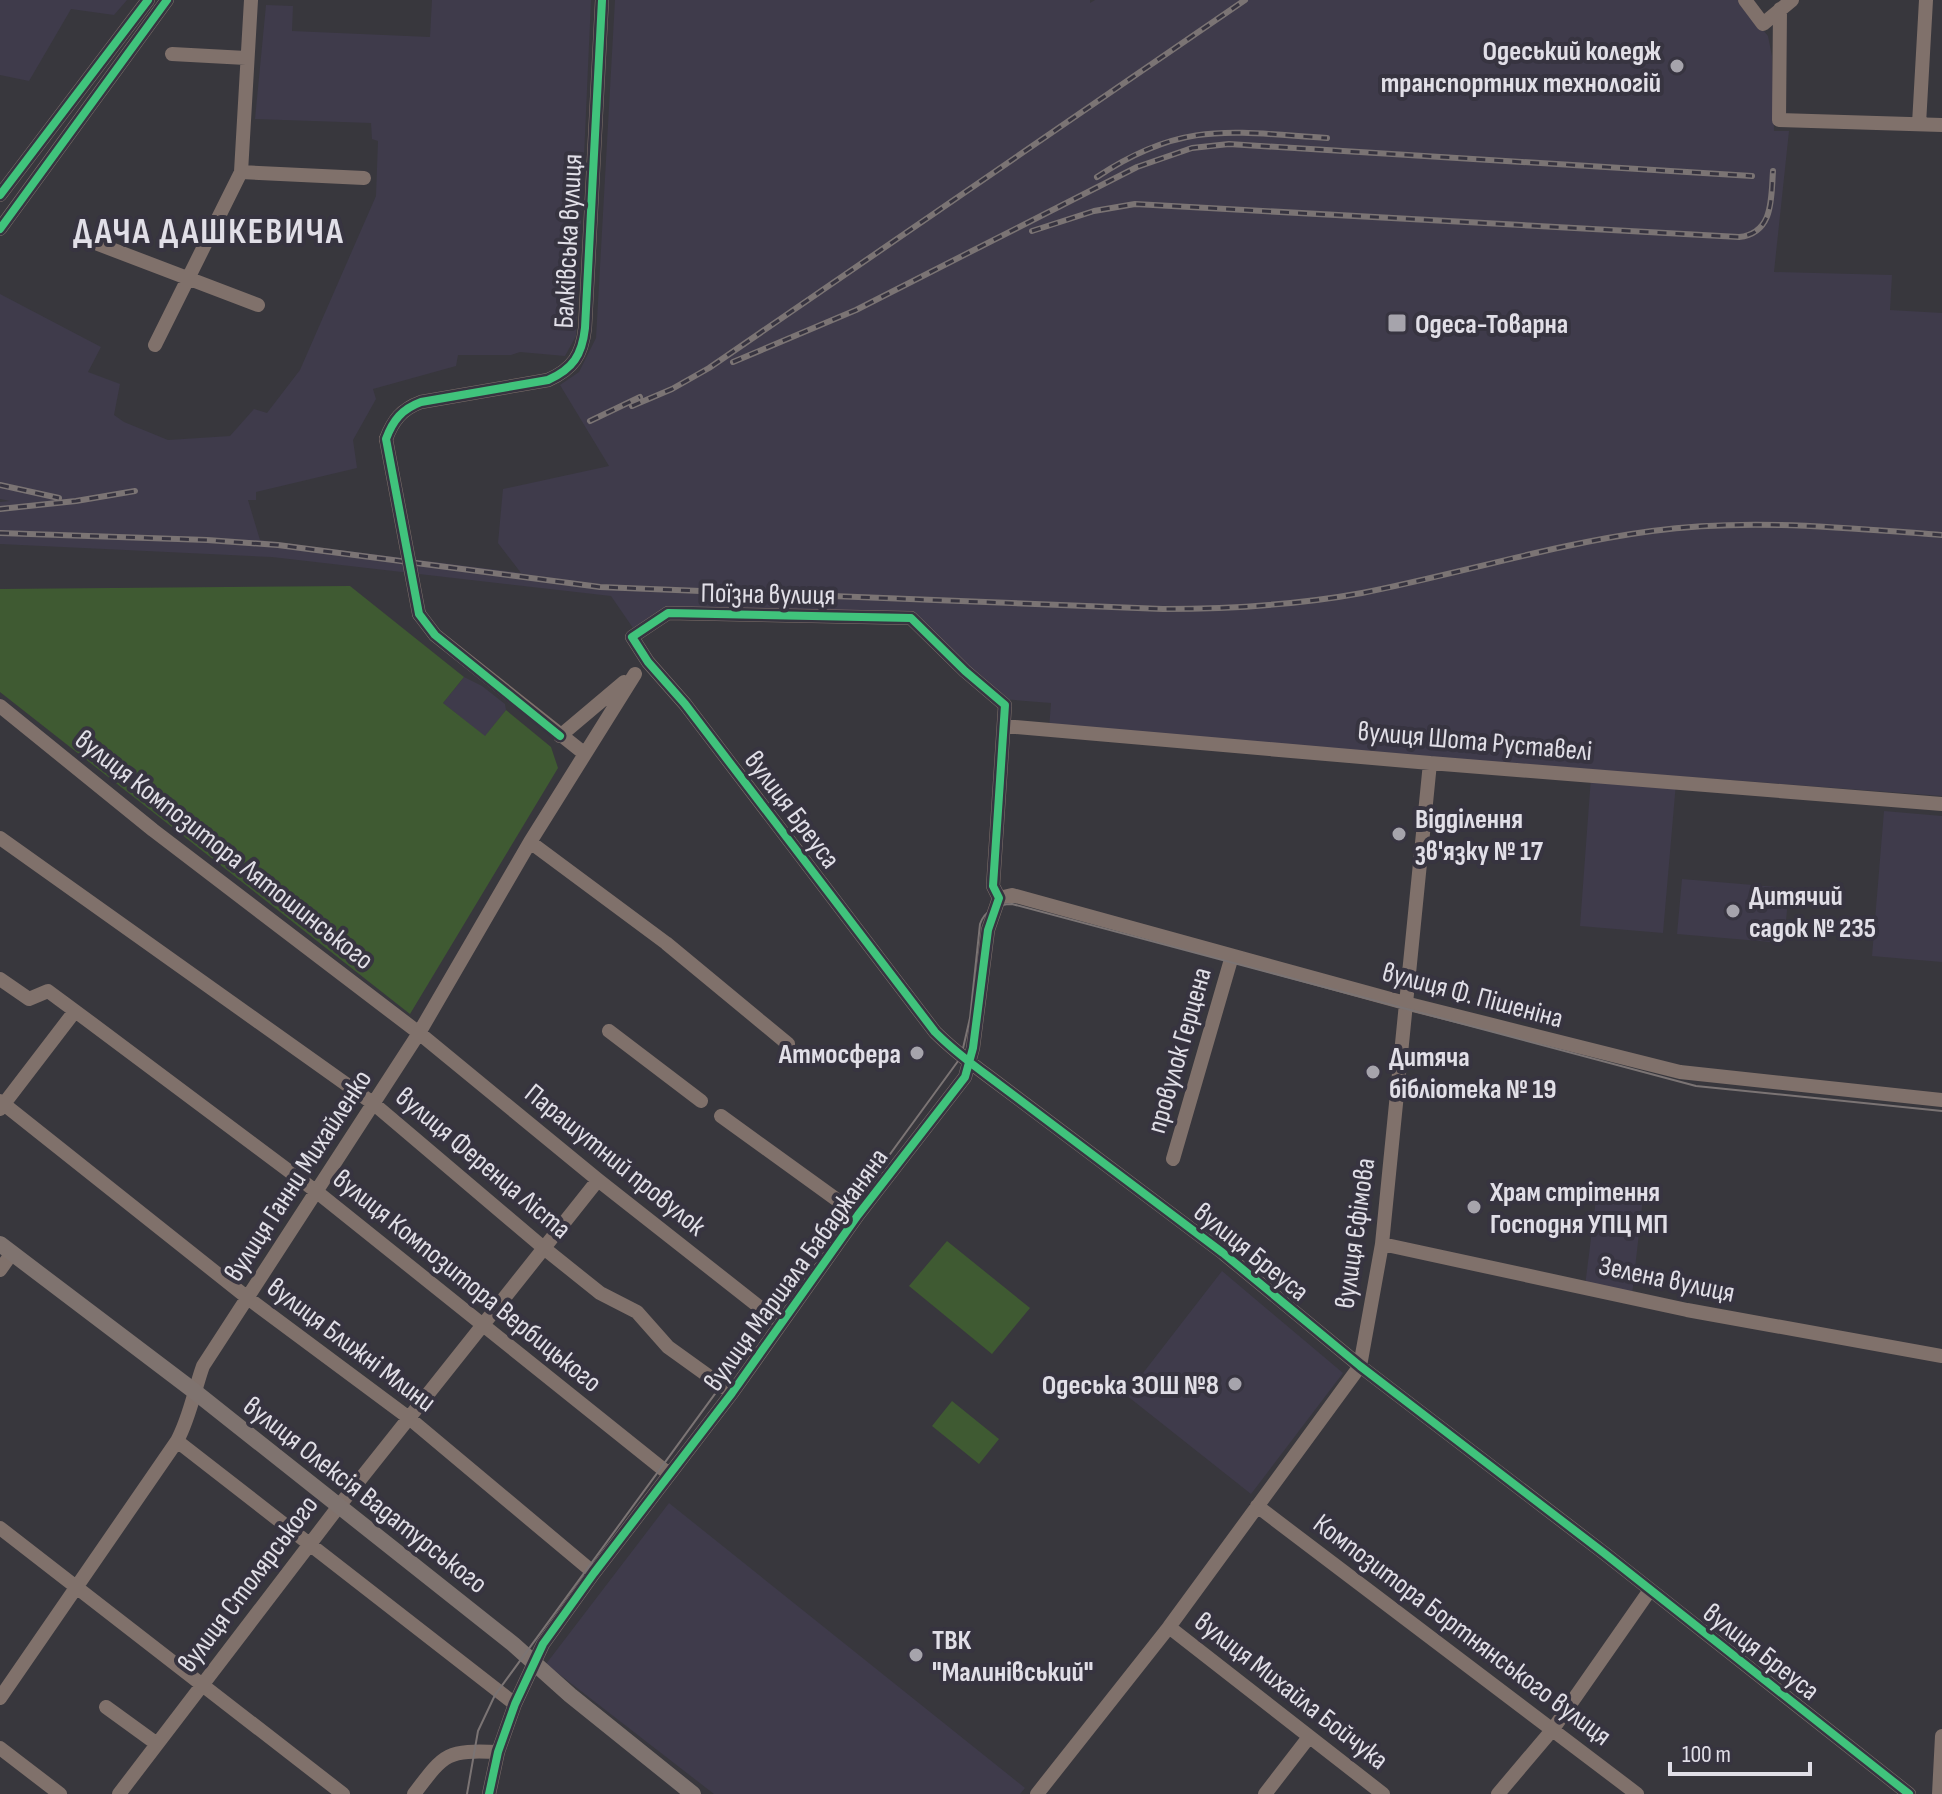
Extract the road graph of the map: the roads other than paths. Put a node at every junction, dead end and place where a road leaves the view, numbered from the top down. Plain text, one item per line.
1 (148, 0) edge
2 (167, 0) edge
3 (251, 0) edge
4 (602, 0) edge
5 (1745, 0) edge
6 (1926, 0) edge
7 (1786, 5) edge
8 (172, 54) dead end
9 (246, 58) junction
10 (1919, 124) junction
11 (1942, 125) edge
12 (241, 172) junction
13 (364, 178) dead end
14 (0, 195) edge
15 (16, 205) junction
16 (0, 229) edge
17 (0, 242) edge
18 (98, 244) dead end
19 (187, 277) junction
20 (258, 305) dead end
21 (155, 345) dead end
22 (911, 618) joint
23 (632, 637) joint
24 (648, 662) junction
25 (635, 674) junction
26 (0, 706) edge
27 (1004, 726) junction
28 (560, 736) junction
29 (585, 754) junction
30 (1430, 763) junction
31 (1942, 804) edge
32 (0, 838) edge
33 (530, 842) junction
34 (999, 898) junction
35 (1232, 956) junction
36 (0, 979) edge
37 (1405, 1003) junction
38 (75, 1011) junction
39 (609, 1031) dead end
40 (419, 1033) junction
41 (788, 1044) dead end
42 (971, 1063) junction
43 (1942, 1100) edge
44 (701, 1101) dead end
45 (374, 1104) junction
46 (1, 1105) edge
47 (721, 1116) dead end
48 (1173, 1159) dead end
49 (598, 1180) junction
50 (317, 1192) junction
51 (858, 1215) junction
52 (1382, 1244) junction
53 (6, 1248) edge
54 (545, 1249) junction
55 (0, 1270) edge
56 (249, 1299) junction
57 (483, 1323) junction
58 (781, 1324) junction
59 (1942, 1356) edge
60 (1360, 1366) junction
61 (194, 1391) junction
62 (732, 1393) junction
63 (409, 1418) junction
64 (177, 1441) junction
65 (669, 1474) junction
66 (339, 1506) junction
67 (1257, 1506) junction
68 (0, 1528) edge
69 (311, 1544) junction
70 (594, 1573) junction
71 (77, 1589) junction
72 (1650, 1590) junction
73 (1169, 1627) junction
74 (532, 1663) junction
75 (201, 1685) junction
76 (0, 1698) edge
77 (515, 1704) junction
78 (106, 1707) dead end
79 (1553, 1729) junction
80 (1942, 1736) edge
81 (1309, 1737) junction
82 (157, 1744) junction
83 (0, 1748) edge
84 (498, 1752) junction
85 (60, 1794) edge
86 (119, 1794) edge
87 (343, 1794) edge
88 (414, 1794) edge
89 (489, 1794) edge
90 (693, 1794) edge
91 (1037, 1794) edge
92 (1265, 1794) edge
93 (1383, 1794) edge
94 (1498, 1794) edge
95 (1637, 1794) edge
96 (1909, 1794) edge
97 (1939, 1794) edge

1 - 14 street
2 - 15 street
3 - 9 street
4 - 28 street, Балківська вулиця, bridge
5 - 7 street
6 - 10 street
7 - 10 street
8 - 9 street
9 - 12 street
10 - 11 street
12 - 13 street
12 - 19 street
15 - 16 street
15 - 17 street
18 - 19 street
19 - 20 street
19 - 21 street
22 - 23 street, Поїзна вулиця
22 - 27 street, вулиця Маршала Бабаджаняна
23 - 24 street, вулиця Бреуса
24 - 25 street, вулиця Ганни Михайленко
24 - 42 street, вулиця Бреуса
25 - 28 street, вулиця Ганни Михайленко
25 - 29 street, вулиця Ганни Михайленко
26 - 40 street, вулиця Композитора Лятошинського
27 - 30 street, вулиця Шота Руставелі
27 - 34 street, вулиця Маршала Бабаджаняна
28 - 29 street
29 - 33 street, вулиця Ганни Михайленко
30 - 31 street, вулиця Шота Руставелі
30 - 37 street, вулиця Єфімова
32 - 45 street, вулиця Ференца Ліста
33 - 40 street, вулиця Ганни Михайленко
33 - 41 street
34 - 35 street, вулиця Ф. Пішеніна
34 - 42 street, вулиця Маршала Бабаджаняна
35 - 37 street, вулиця Ф. Пішеніна
35 - 48 street, провулок Герцена
36 - 38 street, вулиця Композитора Вербицького
37 - 43 street, вулиця Ф. Пішеніна
37 - 52 street, вулиця Єфімова
38 - 46 street
38 - 50 street, вулиця Композитора Вербицького
39 - 44 street
40 - 45 street, вулиця Ганни Михайленко
40 - 49 street, Парашутний провулок
42 - 51 street, вулиця Маршала Бабаджаняна
42 - 60 street, вулиця Бреуса
45 - 50 street, вулиця Ганни Михайленко
45 - 54 street, вулиця Ференца Ліста
46 - 56 street, вулиця Ближні Млини
47 - 51 street
49 - 54 street, вулиця Столярського
49 - 58 street, Парашутний провулок
50 - 56 street, вулиця Ганни Михайленко
50 - 57 street, вулиця Композитора Вербицького
51 - 58 street, вулиця Маршала Бабаджаняна
52 - 59 street, Зелена вулиця
52 - 60 street, вулиця Єфімова
53 - 55 street
53 - 61 main road, вулиця Олексія Вадатурського
54 - 57 street, вулиця Столярського
54 - 62 street, вулиця Ференца Ліста
56 - 61 street, вулиця Ганни Михайленко
56 - 63 street, вулиця Ближні Млини
57 - 63 street, вулиця Столярського
57 - 65 street, вулиця Композитора Вербицького
58 - 62 street, вулиця Маршала Бабаджаняна
60 - 67 street, вулиця Єфімова
60 - 72 street, вулиця Бреуса
61 - 64 street, вулиця Ганни Михайленко
61 - 66 main road, вулиця Олексія Вадатурського
62 - 65 street, вулиця Маршала Бабаджаняна
63 - 66 street, вулиця Столярського
63 - 70 street, вулиця Ближні Млини
64 - 69 street
64 - 71 street, вулиця Ганни Михайленко
65 - 70 street, вулиця Маршала Бабаджаняна
66 - 69 street, вулиця Столярського
66 - 74 main road, вулиця Олексія Вадатурського
67 - 73 street, вулиця Єфімова
67 - 79 street, Композитора Бортнянського вулиця
68 - 71 street
69 - 75 street, вулиця Столярського
69 - 77 street
70 - 74 street, вулиця Маршала Бабаджаняна
71 - 75 street
71 - 76 street, вулиця Ганни Михайленко
72 - 79 street
72 - 96 street, вулиця Бреуса
73 - 81 street, вулиця Михайла Бойчука
73 - 91 street, вулиця Єфімова
74 - 77 street, вулиця Маршала Бабаджаняна
74 - 90 main road, вулиця Олексія Вадатурського
75 - 82 street, вулиця Столярського
75 - 87 street
77 - 84 street, вулиця Маршала Бабаджаняна
78 - 82 street
79 - 94 street
79 - 95 street, Композитора Бортнянського вулиця
80 - 97 street
81 - 92 street
81 - 93 street, вулиця Михайла Бойчука
82 - 86 street, вулиця Столярського
83 - 85 street
84 - 88 street
84 - 89 street, вулиця Маршала Бабаджаняна

